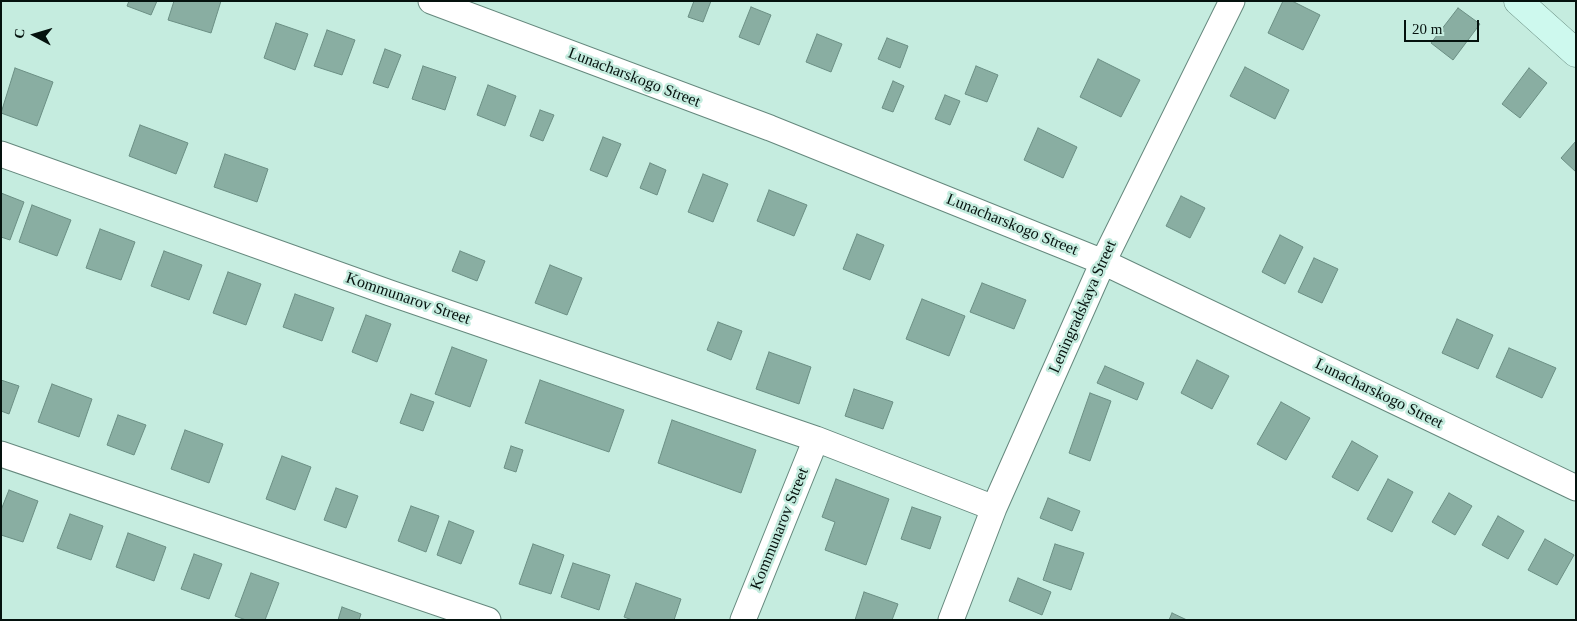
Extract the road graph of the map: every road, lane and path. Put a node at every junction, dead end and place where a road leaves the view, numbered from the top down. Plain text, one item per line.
1 (430, 1) edge
2 (1232, 1) edge
3 (1518, 1) edge
4 (1576, 53) edge
5 (1, 154) edge
6 (1102, 262) junction
7 (816, 439) junction
8 (1, 454) edge
9 (1576, 488) edge
10 (994, 508) junction
11 (488, 620) edge
12 (743, 620) edge
13 (951, 620) edge

1 - 6 street, Lunacharskogo Street
2 - 6 street, Leningradskaya Street
3 - 4 main road
5 - 7 street, Kommunarov Street
6 - 9 street, Lunacharskogo Street
6 - 10 street, Leningradskaya Street
7 - 10 street, Kommunarov Street
7 - 12 street, Kommunarov Street
8 - 11 street
10 - 13 street, Leningradskaya Street

